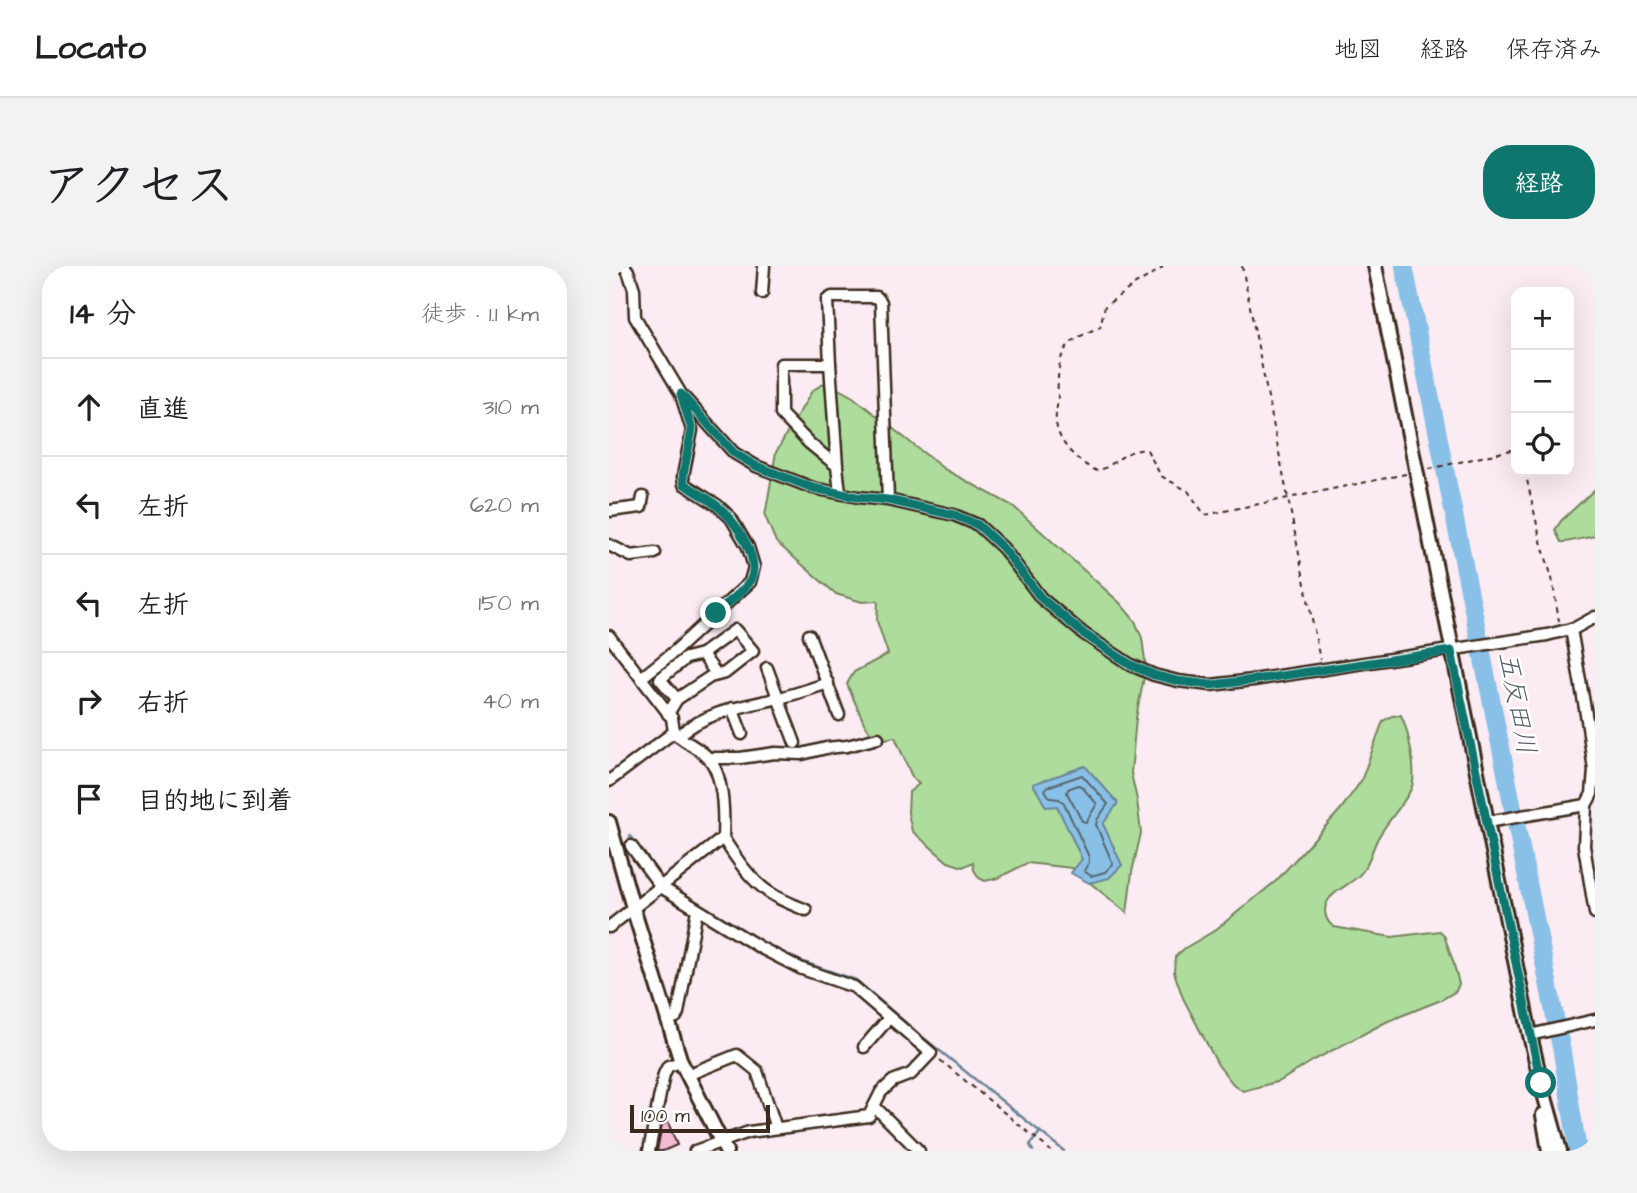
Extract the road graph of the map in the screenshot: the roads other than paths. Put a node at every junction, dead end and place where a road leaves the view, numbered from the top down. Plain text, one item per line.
1 (624, 266) edge
2 (764, 266) edge
3 (1375, 266) edge
4 (762, 293) dead end
5 (830, 364) junction
6 (681, 394) junction
7 (837, 466) junction
8 (840, 493) junction
9 (643, 497) dead end
10 (888, 500) junction
11 (609, 511) edge
12 (609, 545) edge
13 (655, 553) dead end
14 (1595, 617) edge
15 (1566, 631) junction
16 (809, 635) dead end
17 (609, 636) edge
18 (1451, 651) junction
19 (702, 654) junction
20 (767, 668) dead end
21 (717, 675) junction
22 (641, 678) junction
23 (828, 683) junction
24 (778, 698) junction
25 (677, 699) junction
26 (732, 708) junction
27 (668, 714) junction
28 (839, 715) dead end
29 (1591, 720) edge
30 (676, 734) junction
31 (742, 734) dead end
32 (878, 738) dead end
33 (795, 743) dead end
34 (709, 758) junction
35 (1594, 779) edge
36 (609, 780) edge
37 (1586, 805) junction
38 (609, 822) edge
39 (1487, 822) junction
40 (723, 838) junction
41 (631, 846) dead end
42 (665, 884) junction
43 (633, 908) junction
44 (697, 910) junction
45 (806, 910) dead end
46 (1595, 913) edge
47 (609, 928) edge
48 (889, 1018) junction
49 (1595, 1020) edge
50 (667, 1021) junction
51 (1529, 1035) junction
52 (864, 1047) dead end
53 (681, 1062) junction
54 (687, 1075) junction
55 (874, 1106) junction
56 (776, 1128) junction
57 (722, 1146) edge
58 (649, 1151) edge
59 (695, 1151) edge
60 (919, 1151) edge
61 (1549, 1151) edge
62 (1560, 1151) edge

1 - 6 street
2 - 4 street
3 - 18 street
5 - 7 street
5 - 7 street
5 - 10 street
6 - 8 street
6 - 22 street
7 - 8 street
8 - 10 street
9 - 11 street
10 - 18 street
12 - 13 street
14 - 15 street
15 - 18 street
15 - 29 street
16 - 23 street
17 - 22 street
18 - 39 street
19 - 21 street
19 - 21 street
19 - 25 street
20 - 24 street
21 - 25 street
22 - 27 street
23 - 24 street
23 - 28 street
24 - 26 street
24 - 33 street
25 - 27 street
26 - 30 street
26 - 31 street
27 - 30 street
29 - 35 street
30 - 34 street
30 - 36 street
32 - 34 street
34 - 40 street
35 - 37 street
37 - 39 street
37 - 46 street
38 - 43 street
39 - 51 street
40 - 42 street
40 - 45 street
41 - 42 street
42 - 43 street
42 - 44 street
43 - 47 street
43 - 50 street
44 - 48 street
44 - 50 street
48 - 52 street
48 - 55 street
49 - 51 street
50 - 53 street
51 - 61 street
51 - 62 street
53 - 54 street
53 - 58 street
54 - 56 street
54 - 57 street
55 - 56 street
55 - 60 street
56 - 57 street
57 - 59 street

